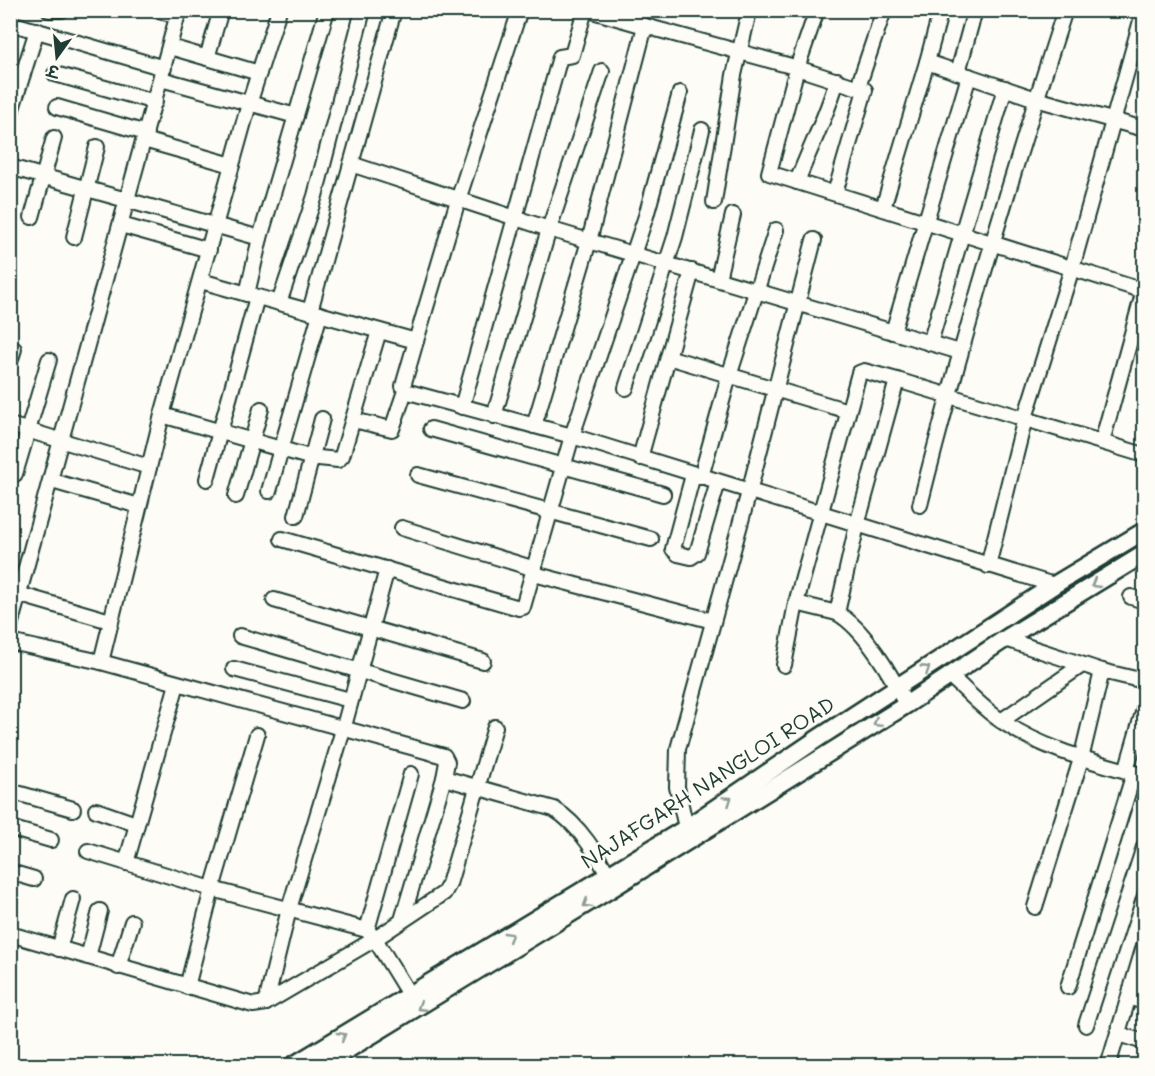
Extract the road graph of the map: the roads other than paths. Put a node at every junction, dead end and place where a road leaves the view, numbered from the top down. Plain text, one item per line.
1 (49, 10) edge
2 (62, 10) edge
3 (156, 10) edge
4 (221, 10) edge
5 (279, 10) edge
6 (327, 10) edge
7 (363, 10) edge
8 (394, 10) edge
9 (520, 10) edge
10 (585, 10) edge
11 (589, 10) edge
12 (817, 10) edge
13 (884, 10) edge
14 (941, 10) edge
15 (975, 10) edge
16 (1065, 10) edge
17 (1144, 10) edge
18 (179, 13) edge
19 (748, 16) dead end
20 (10, 23) edge
21 (645, 26) junction
22 (37, 30) junction
23 (170, 47) junction
24 (740, 52) junction
25 (207, 58) junction
26 (927, 62) junction
27 (797, 68) junction
28 (602, 71) dead end
29 (163, 73) junction
30 (259, 73) junction
31 (56, 74) dead end
32 (963, 74) junction
33 (837, 80) junction
34 (858, 87) junction
35 (1005, 88) junction
36 (680, 93) dead end
37 (1036, 99) junction
38 (154, 102) junction
39 (249, 104) junction
40 (57, 107) dead end
41 (10, 116) edge
42 (296, 116) junction
43 (1114, 120) junction
44 (1144, 129) edge
45 (702, 130) dead end
46 (145, 137) junction
47 (54, 138) dead end
48 (97, 147) dead end
49 (351, 164) junction
50 (232, 165) junction
51 (10, 167) edge
52 (43, 176) junction
53 (797, 182) junction
54 (87, 189) junction
55 (835, 193) junction
56 (127, 200) junction
57 (458, 200) junction
58 (714, 202) dead end
59 (883, 208) junction
60 (733, 215) dead end
61 (32, 217) dead end
62 (514, 218) junction
63 (926, 221) junction
64 (121, 225) junction
65 (217, 225) junction
66 (549, 229) junction
67 (776, 230) dead end
68 (961, 233) junction
69 (74, 237) dead end
70 (260, 237) junction
71 (814, 240) dead end
72 (590, 241) junction
73 (991, 242) junction
74 (209, 250) junction
75 (633, 254) junction
76 (665, 263) junction
77 (1072, 268) junction
78 (692, 271) junction
79 (718, 279) junction
80 (201, 281) junction
81 (1144, 290) edge
82 (757, 291) junction
83 (252, 296) junction
84 (279, 303) junction
85 (799, 304) junction
86 (315, 313) junction
87 (379, 331) junction
88 (893, 332) junction
89 (416, 341) junction
90 (930, 343) junction
91 (960, 352) junction
92 (668, 357) junction
93 (49, 360) dead end
94 (729, 376) junction
95 (897, 380) junction
96 (626, 388) dead end
97 (776, 390) junction
98 (405, 391) junction
99 (948, 394) junction
100 (462, 406) junction
101 (261, 409) dead end
102 (848, 411) junction
103 (162, 415) junction
104 (494, 416) junction
105 (1025, 418) junction
106 (322, 419) dead end
107 (353, 420) junction
108 (10, 425) edge
109 (534, 426) junction
110 (431, 429) dead end
111 (28, 430) junction
112 (219, 433) junction
113 (572, 436) junction
114 (62, 440) junction
115 (250, 441) junction
116 (1102, 442) junction
117 (282, 449) junction
118 (1144, 454) edge
119 (312, 458) junction
120 (640, 458) junction
121 (149, 467) junction
122 (564, 467) junction
123 (15, 474) dead end
124 (418, 475) dead end
125 (697, 476) junction
126 (207, 479) dead end
127 (52, 481) junction
128 (718, 482) junction
129 (269, 491) dead end
130 (749, 492) junction
131 (663, 494) dead end
132 (236, 496) dead end
133 (920, 505) dead end
134 (140, 506) junction
135 (551, 511) junction
136 (820, 515) junction
137 (296, 516) dead end
138 (857, 525) junction
139 (402, 528) dead end
140 (1144, 531) edge
141 (282, 539) dead end
142 (651, 539) dead end
143 (1144, 554) edge
144 (988, 566) junction
145 (387, 569) junction
146 (535, 572) junction
147 (1054, 585) junction
148 (21, 595) junction
149 (274, 600) dead end
150 (796, 603) junction
151 (837, 613) junction
152 (110, 621) junction
153 (713, 621) junction
154 (10, 626) edge
155 (369, 629) junction
156 (240, 636) dead end
157 (1005, 639) junction
158 (10, 642) edge
159 (483, 661) dead end
160 (101, 662) junction
161 (784, 665) dead end
162 (1082, 665) junction
163 (358, 668) junction
164 (234, 669) dead end
165 (1102, 671) junction
166 (951, 677) junction
167 (1144, 681) edge
168 (177, 684) junction
169 (897, 687) junction
170 (350, 700) junction
171 (463, 701) dead end
172 (906, 705) junction
173 (1144, 709) edge
174 (1000, 721) junction
175 (495, 727) dead end
176 (343, 730) junction
177 (257, 735) dead end
178 (1081, 759) junction
179 (1135, 773) edge
180 (411, 774) dead end
181 (444, 778) junction
182 (477, 787) junction
183 (10, 791) edge
184 (73, 809) dead end
185 (96, 810) dead end
186 (136, 824) junction
187 (10, 828) edge
188 (686, 828) junction
189 (51, 840) dead end
190 (1144, 847) edge
191 (88, 851) dead end
192 (126, 862) junction
193 (10, 872) edge
194 (34, 879) dead end
195 (611, 881) junction
196 (212, 889) junction
197 (73, 899) dead end
198 (1035, 907) dead end
199 (289, 909) junction
200 (100, 911) dead end
201 (402, 920) junction
202 (132, 922) dead end
203 (10, 934) edge
204 (371, 934) junction
205 (58, 948) junction
206 (1143, 955) edge
207 (88, 957) junction
208 (118, 967) junction
209 (188, 987) junction
210 (1068, 987) dead end
211 (410, 996) junction
212 (1129, 997) junction
213 (1144, 1002) edge
214 (266, 1003) junction
215 (1086, 1025) dead end
216 (1118, 1034) junction
217 (1144, 1042) edge
218 (292, 1065) edge
219 (321, 1065) edge
220 (1108, 1065) edge

1 - 2 street
3 - 18 street
4 - 25 street
5 - 30 street
6 - 42 street
7 - 84 street
8 - 49 street
9 - 57 street
10 - 62 street
11 - 21 street
12 - 27 street
13 - 34 street
14 - 26 street
15 - 32 street
16 - 37 street
17 - 43 street
18 - 23 street
19 - 24 street
20 - 22 street
21 - 24 street
21 - 72 street
22 - 29 street
22 - 41 street
23 - 25 street
23 - 29 street
24 - 27 street
24 - 58 street
25 - 30 street
26 - 32 street
26 - 59 street
27 - 33 street
27 - 53 street
28 - 66 street
29 - 38 street
29 - 39 street
30 - 39 street
31 - 38 street
32 - 35 street
32 - 63 street
33 - 34 street
33 - 53 street
34 - 55 street
35 - 37 street
35 - 68 street
36 - 75 street
37 - 43 street
37 - 73 street
38 - 46 street
39 - 42 street
39 - 50 street
40 - 46 street
42 - 70 street
43 - 44 street
43 - 77 street
45 - 76 street
46 - 50 street
46 - 56 street
47 - 52 street
48 - 54 street
49 - 57 street
49 - 86 street
50 - 65 street
51 - 52 street
52 - 54 street
52 - 61 street
53 - 55 street
54 - 56 street
54 - 69 street
55 - 59 street
56 - 64 street
56 - 65 street
57 - 62 street
57 - 89 street
59 - 63 street
60 - 79 street
62 - 66 street
62 - 100 street
63 - 68 street
63 - 88 street
64 - 74 street
64 - 114 street
65 - 70 street
65 - 74 street
66 - 72 street
66 - 104 street
67 - 82 street
68 - 73 street
68 - 90 street
70 - 83 street
71 - 85 street
72 - 75 street
72 - 109 street
73 - 77 street
73 - 91 street
74 - 80 street
75 - 76 street
75 - 113 street
76 - 78 street
76 - 96 street
77 - 81 street
77 - 105 street
78 - 79 street
78 - 92 street
79 - 82 street
80 - 83 street
80 - 103 street
81 - 116 street
82 - 85 street
82 - 94 street
83 - 84 street
83 - 112 street
84 - 86 street
85 - 88 street
85 - 97 street
86 - 87 street
86 - 117 street
87 - 89 street
87 - 107 street
88 - 90 street
89 - 98 street
90 - 91 street
91 - 99 street
92 - 94 street
92 - 120 street
93 - 111 street
94 - 97 street
94 - 125 street
95 - 99 street
95 - 102 street
95 - 138 street
97 - 102 street
97 - 130 street
98 - 100 street
98 - 107 street
99 - 105 street
99 - 133 street
100 - 104 street
101 - 115 street
102 - 136 street
103 - 112 street
103 - 121 street
104 - 109 street
105 - 116 street
105 - 144 street
106 - 119 street
107 - 119 street
108 - 111 street
109 - 113 street
110 - 122 street
111 - 114 street
111 - 123 street
112 - 115 street
112 - 126 street
113 - 120 street
113 - 122 street
114 - 121 street
114 - 127 street
115 - 117 street
115 - 132 street
116 - 118 street
117 - 119 street
117 - 129 street
119 - 137 street
120 - 125 street
121 - 134 street
122 - 131 street
122 - 135 street
124 - 135 street
125 - 128 street
125 - 128 street
127 - 134 street
127 - 148 street
128 - 130 street
130 - 136 street
130 - 153 street
134 - 152 street
135 - 142 street
135 - 146 street
136 - 138 street
136 - 150 street
138 - 144 street
138 - 151 street
139 - 146 street
140 - 147 main road, NAJAFGARH NANGLOI ROAD
141 - 145 street
143 -> 157 main road, NAJAFGARH NANGLOI ROAD
144 - 147 street
145 - 146 street
145 - 155 street
146 - 153 street
169 -> 147 main road, NAJAFGARH NANGLOI ROAD
148 - 152 street
148 - 154 street
149 - 155 street
150 - 151 street
150 - 161 street
151 - 169 street
152 - 160 street
153 - 188 street
155 - 159 street
155 - 163 street
156 - 163 street
157 - 162 street
157 - 166 main road, NAJAFGARH NANGLOI ROAD
158 - 160 street
160 - 168 street
162 - 165 street
162 - 174 street
163 - 170 street
163 - 171 street
164 - 170 street
165 - 167 street
165 - 178 street
166 - 172 main road, NAJAFGARH NANGLOI ROAD
166 - 174 street
168 - 176 street
168 - 186 street
169 - 172 street
188 -> 169 main road, NAJAFGARH NANGLOI ROAD
170 - 176 street
172 -> 195 main road, NAJAFGARH NANGLOI ROAD
173 - 179 street
174 - 178 street
175 - 182 street
176 - 181 street
176 - 199 street
177 - 196 street
178 - 179 street
178 - 198 street
179 - 210 street
180 - 204 street
181 - 182 street
181 - 201 street
182 - 195 street
182 - 201 street
183 - 184 street
185 - 186 street
186 - 192 street
187 - 189 street
188 - 195 main road, NAJAFGARH NANGLOI ROAD
190 - 215 street
191 - 192 street
192 - 196 street
193 - 194 street
211 -> 195 main road, NAJAFGARH NANGLOI ROAD
195 -> 219 main road, NAJAFGARH NANGLOI ROAD
196 - 199 street
196 - 209 street
197 - 205 street
199 - 204 street
199 - 214 street
200 - 207 street
201 - 204 street
202 - 208 street
203 - 205 street
204 - 211 street
204 - 214 street
205 - 207 street
206 - 212 street
207 - 208 street
208 - 209 street
209 - 214 street
218 -> 211 main road, NAJAFGARH NANGLOI ROAD
212 - 213 street
212 - 216 street
216 - 217 street
216 - 220 street

